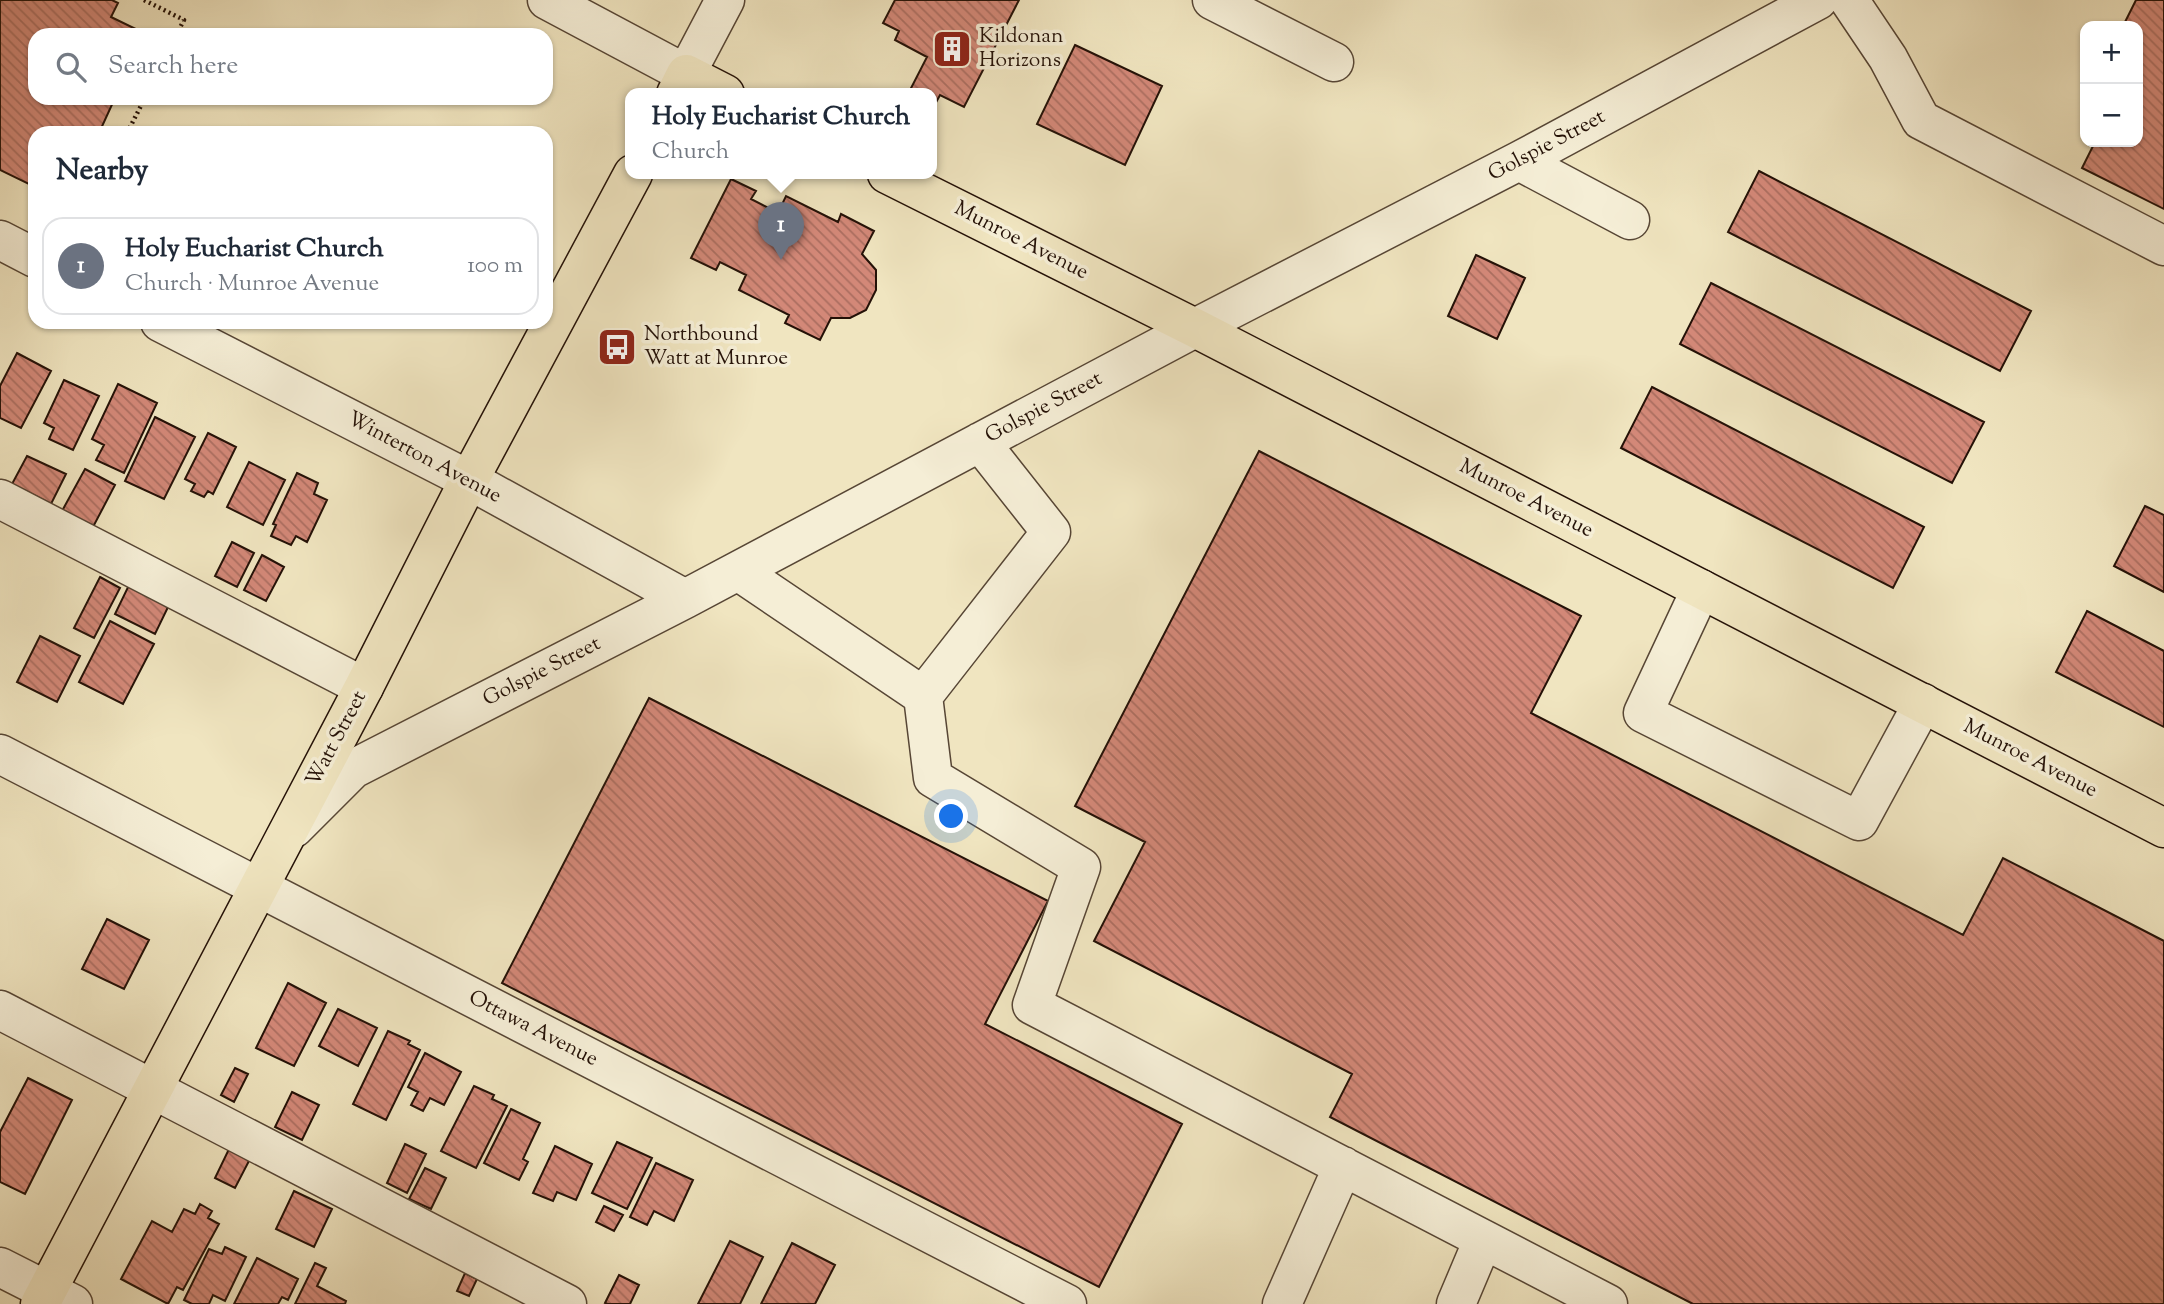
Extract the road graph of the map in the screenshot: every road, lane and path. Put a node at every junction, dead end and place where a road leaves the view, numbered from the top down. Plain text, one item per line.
1 (144, 0) edge
2 (547, 0) edge
3 (725, 0) edge
4 (1212, 0) edge
5 (1818, 0) edge
6 (1849, 0) edge
7 (180, 28) edge
8 (1334, 62) dead end
9 (681, 84) edge
10 (699, 88) edge
11 (141, 105) edge
12 (131, 126) edge
13 (1519, 161) junction
14 (630, 179) edge
15 (897, 179) edge
16 (1630, 220) dead end
17 (0, 240) edge
18 (2164, 246) edge
19 (28, 254) edge
20 (553, 324) edge
21 (1195, 328) junction
22 (174, 329) edge
23 (550, 329) edge
24 (980, 442) junction
25 (470, 480) junction
26 (0, 499) edge
27 (738, 571) junction
28 (1701, 589) junction
29 (685, 599) junction
30 (364, 687) junction
31 (923, 696) junction
32 (1923, 704) junction
33 (0, 754) edge
34 (2164, 828) edge
35 (285, 837) junction
36 (257, 887) junction
37 (0, 1010) edge
38 (151, 1089) junction
39 (1343, 1166) junction
40 (1483, 1240) junction
41 (0, 1267) edge
42 (53, 1300) edge
43 (566, 1304) edge
44 (1067, 1304) edge
45 (1282, 1304) edge
46 (1456, 1304) edge
47 (1608, 1304) edge

1 - 7 path
2 - 9 street
3 - 9 street
4 - 8 street
5 - 13 street, Golspie Street
6 - 18 street
9 - 10 main road
11 - 12 path
13 - 16 street
13 - 21 street, Golspie Street
14 - 20 main road, Watt Street
15 - 21 main road, Munroe Avenue
17 - 19 street
21 - 24 street, Golspie Street
21 - 28 main road, Munroe Avenue
22 - 25 street, Winterton Avenue
23 - 25 main road, Watt Street
24 - 27 street, Golspie Street
24 - 31 street
25 - 29 street, Winterton Avenue
25 - 30 main road, Watt Street
26 - 30 street
27 - 29 street, Golspie Street
27 - 31 street
28 - 32 main road, Munroe Avenue
28 - 32 street
29 - 35 street, Golspie Street
30 - 35 main road, Watt Street
31 - 39 street
32 - 34 main road, Munroe Avenue
33 - 36 street, Ottawa Avenue
35 - 36 main road, Watt Street
36 - 38 main road, Watt Street
36 - 44 street, Ottawa Avenue
37 - 38 street
38 - 42 main road, Watt Street
38 - 43 street
39 - 40 street
39 - 45 street
40 - 46 street
40 - 47 street
41 - 42 street

